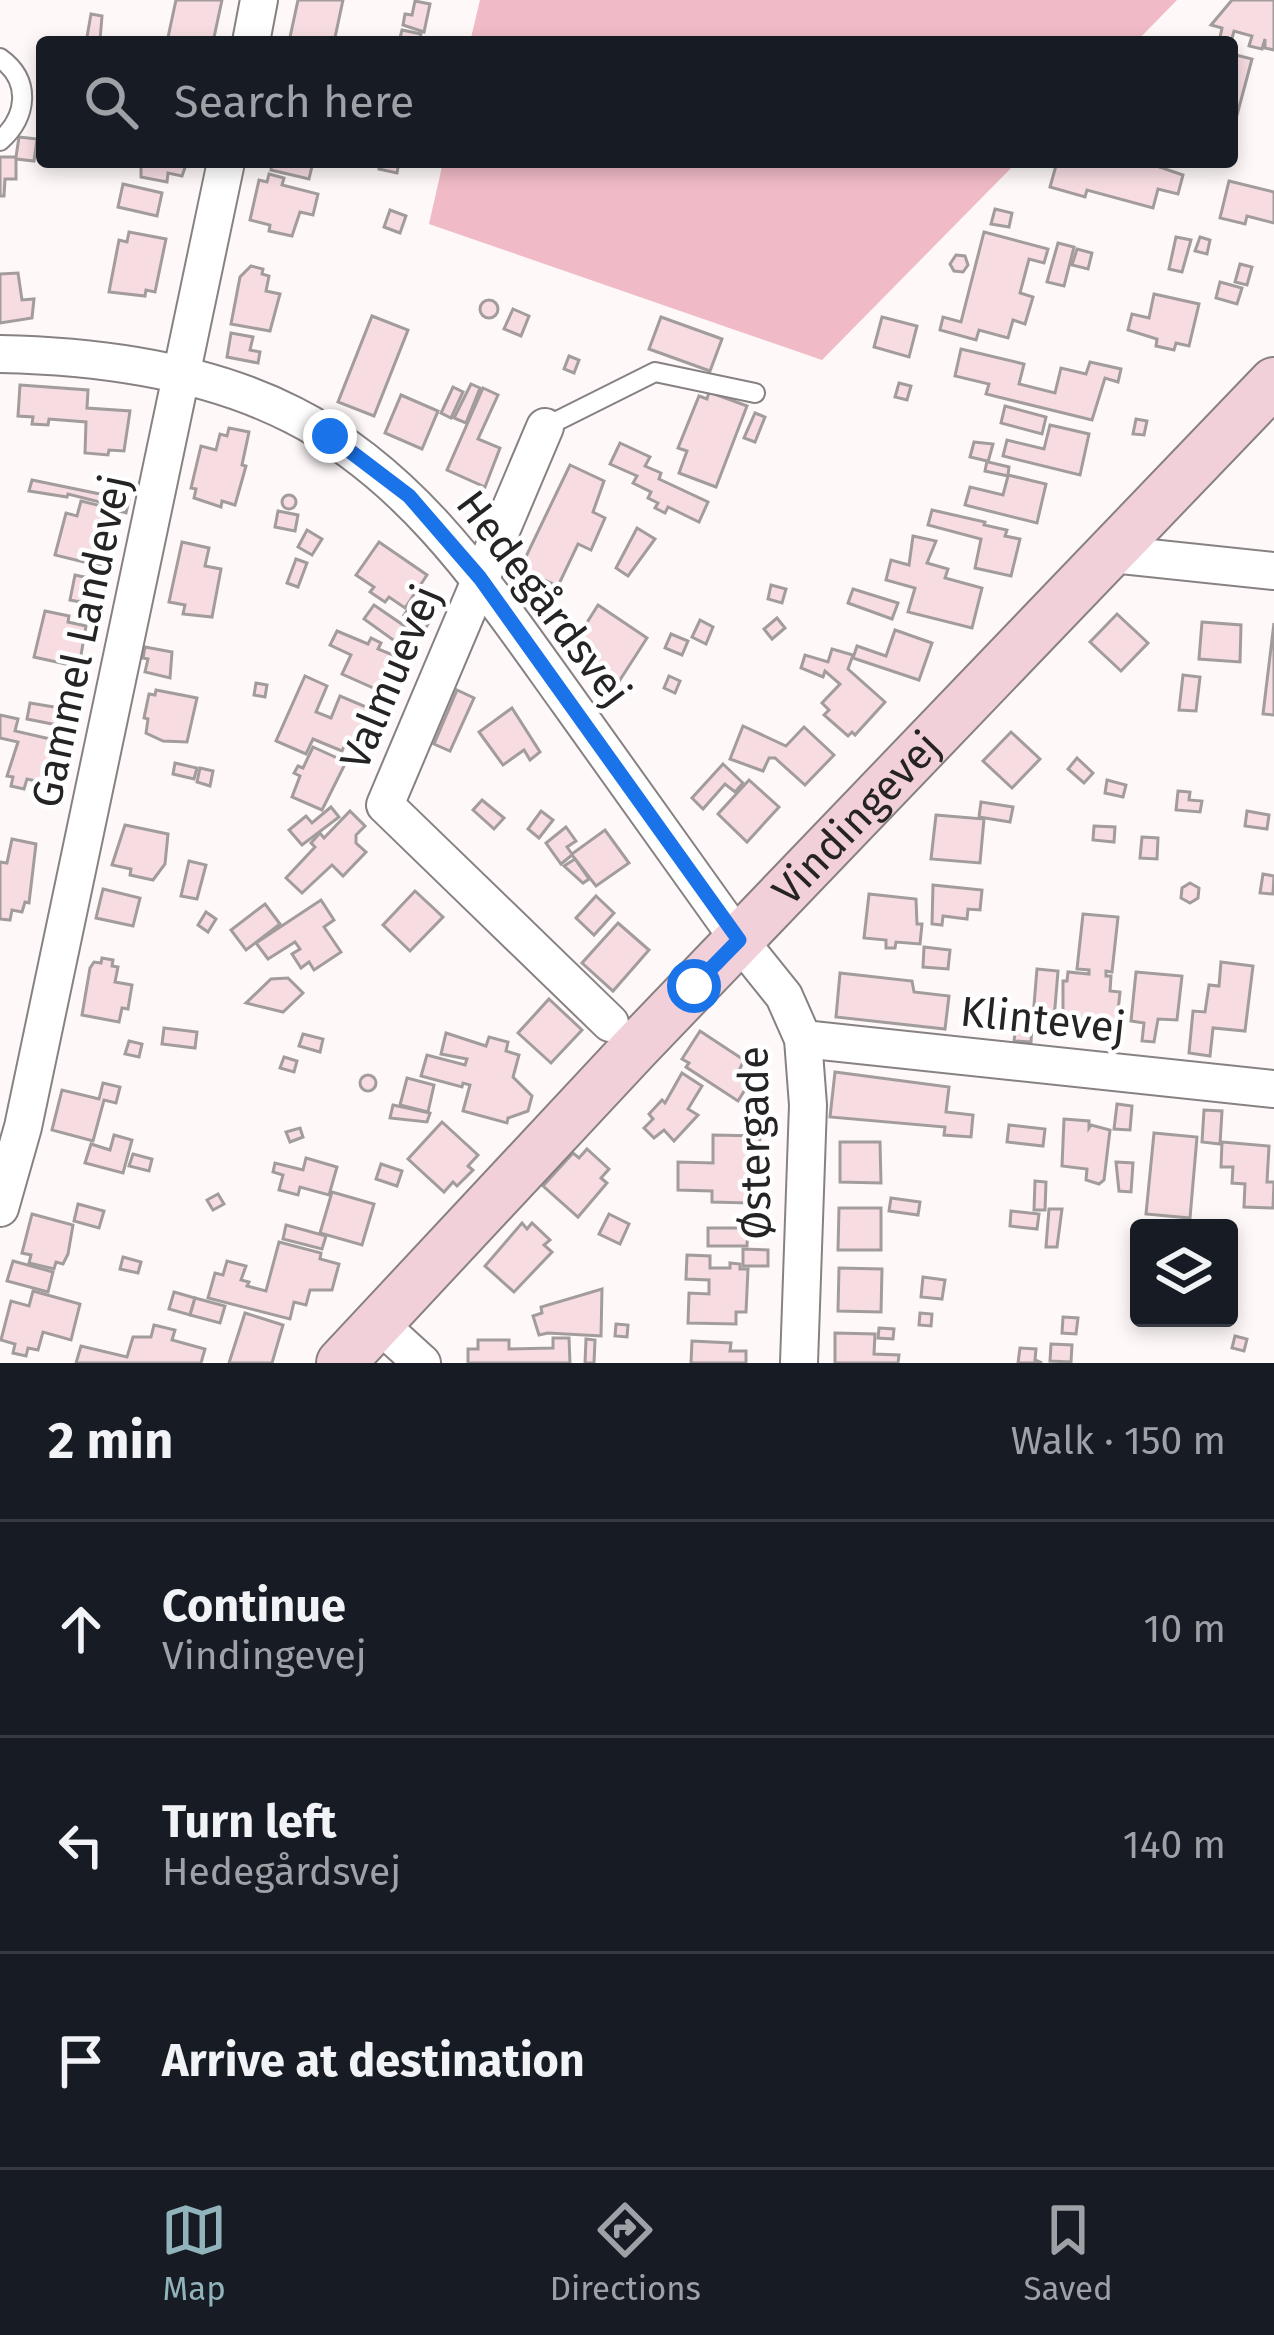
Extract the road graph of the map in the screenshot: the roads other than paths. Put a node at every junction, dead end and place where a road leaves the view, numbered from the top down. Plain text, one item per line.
1 (259, 0) edge
2 (251, 36) edge
3 (0, 58) edge
4 (0, 141) edge
5 (225, 168) edge
6 (0, 355) edge
7 (182, 376) junction
8 (1274, 382) edge
9 (754, 393) dead end
10 (545, 428) joint
11 (1112, 554) junction
12 (1274, 572) edge
13 (480, 578) junction
14 (739, 940) junction
15 (610, 1023) dead end
16 (802, 1039) junction
17 (1274, 1089) edge
18 (0, 1208) edge
19 (379, 1324) junction
20 (341, 1363) edge
21 (422, 1363) edge
22 (799, 1363) edge

1 - 2 street
3 - 4 lane
5 - 7 street, Gammel Landevej
6 - 7 street, Hedegårdsvej
7 - 13 street, Hedegårdsvej
7 - 18 street, Gammel Landevej
8 - 11 street, Vindingevej
9 - 10 lane
10 - 13 street, Valmuevej
11 - 12 street
11 - 14 street, Vindingevej
13 - 14 street, Hedegårdsvej
13 - 15 street, Valmuevej
14 - 16 street, Østergade
14 - 19 street, Vindingevej
16 - 17 street, Klintevej
16 - 22 street, Østergade
19 - 20 street, Vindingevej
19 - 21 street

